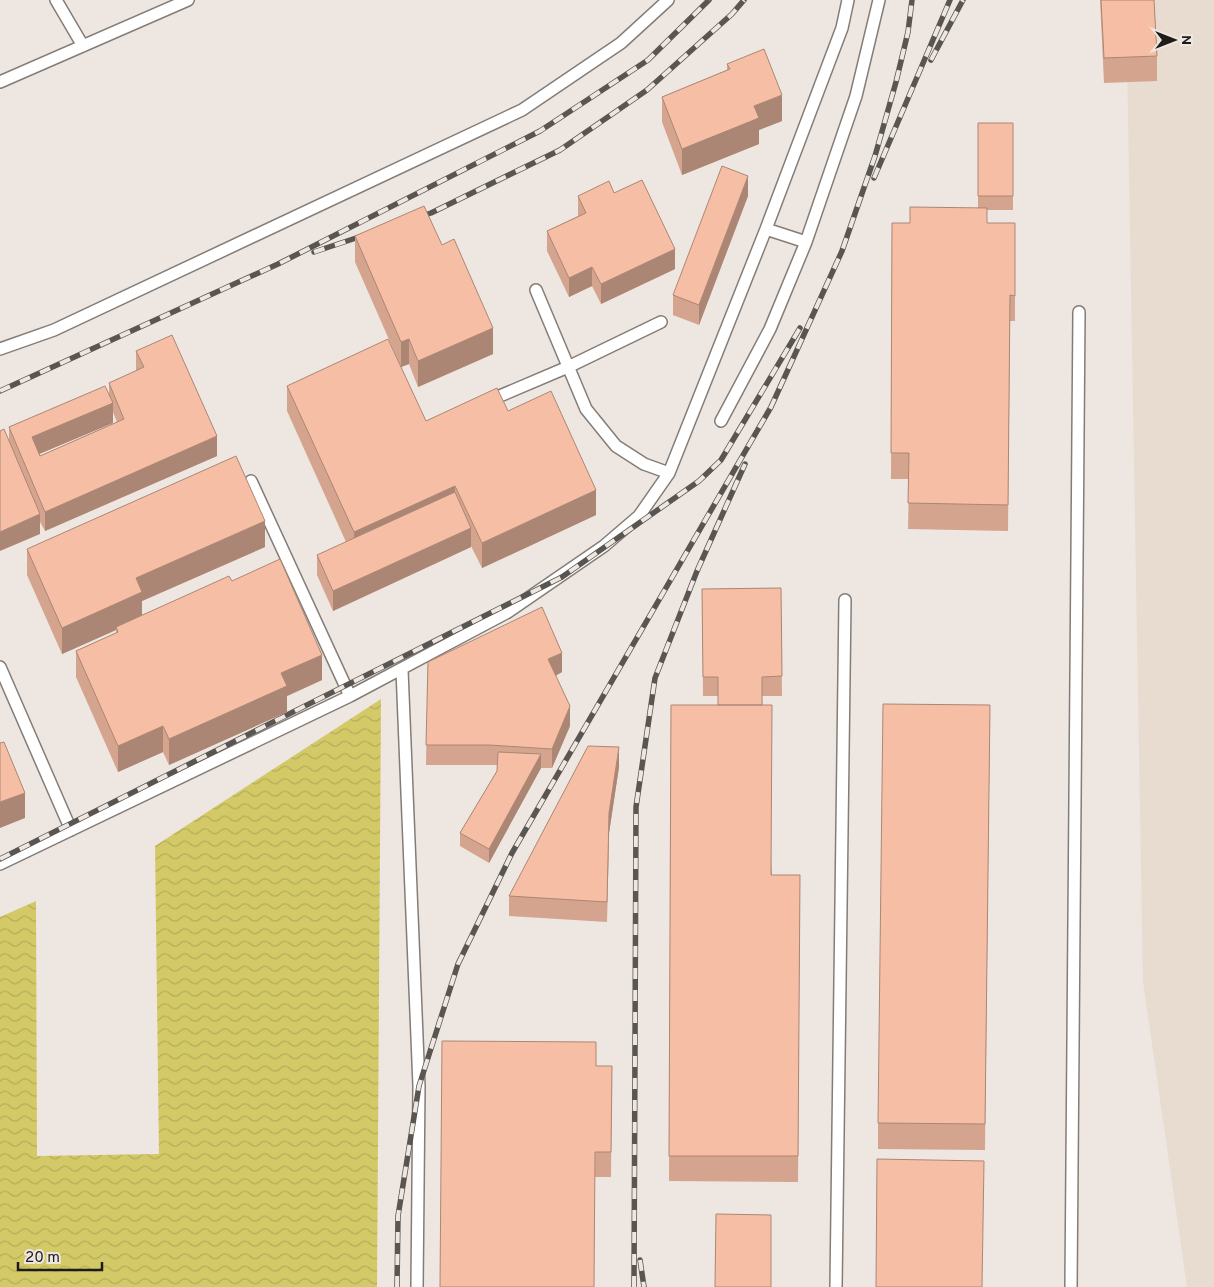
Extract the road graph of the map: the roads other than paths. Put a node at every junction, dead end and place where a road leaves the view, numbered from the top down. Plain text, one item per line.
1 (56, 0) edge
2 (188, 0) edge
3 (668, 0) edge
4 (848, 0) edge
5 (879, 0) edge
6 (83, 46) junction
7 (0, 82) edge
8 (766, 229) junction
9 (806, 242) junction
10 (536, 290) dead end
11 (1078, 312) dead end
12 (661, 322) dead end
13 (0, 349) edge
14 (568, 367) junction
15 (477, 406) edge
16 (721, 422) dead end
17 (669, 473) junction
18 (251, 481) dead end
19 (845, 600) dead end
20 (0, 667) edge
21 (402, 670) junction
22 (350, 696) junction
23 (70, 830) junction
24 (0, 864) edge
25 (417, 1287) edge
26 (836, 1287) edge
27 (1071, 1287) edge

1 - 6 lane
2 - 6 lane
3 - 13 lane
4 - 8 lane
5 - 9 lane
6 - 7 lane
8 - 9 lane
8 - 17 lane
9 - 16 lane
10 - 14 lane
11 - 27 lane
12 - 14 lane
14 - 15 lane
14 - 17 lane
17 - 21 lane
18 - 22 lane
19 - 26 lane
20 - 23 lane
21 - 22 lane
21 - 25 lane
22 - 23 lane
23 - 24 lane

